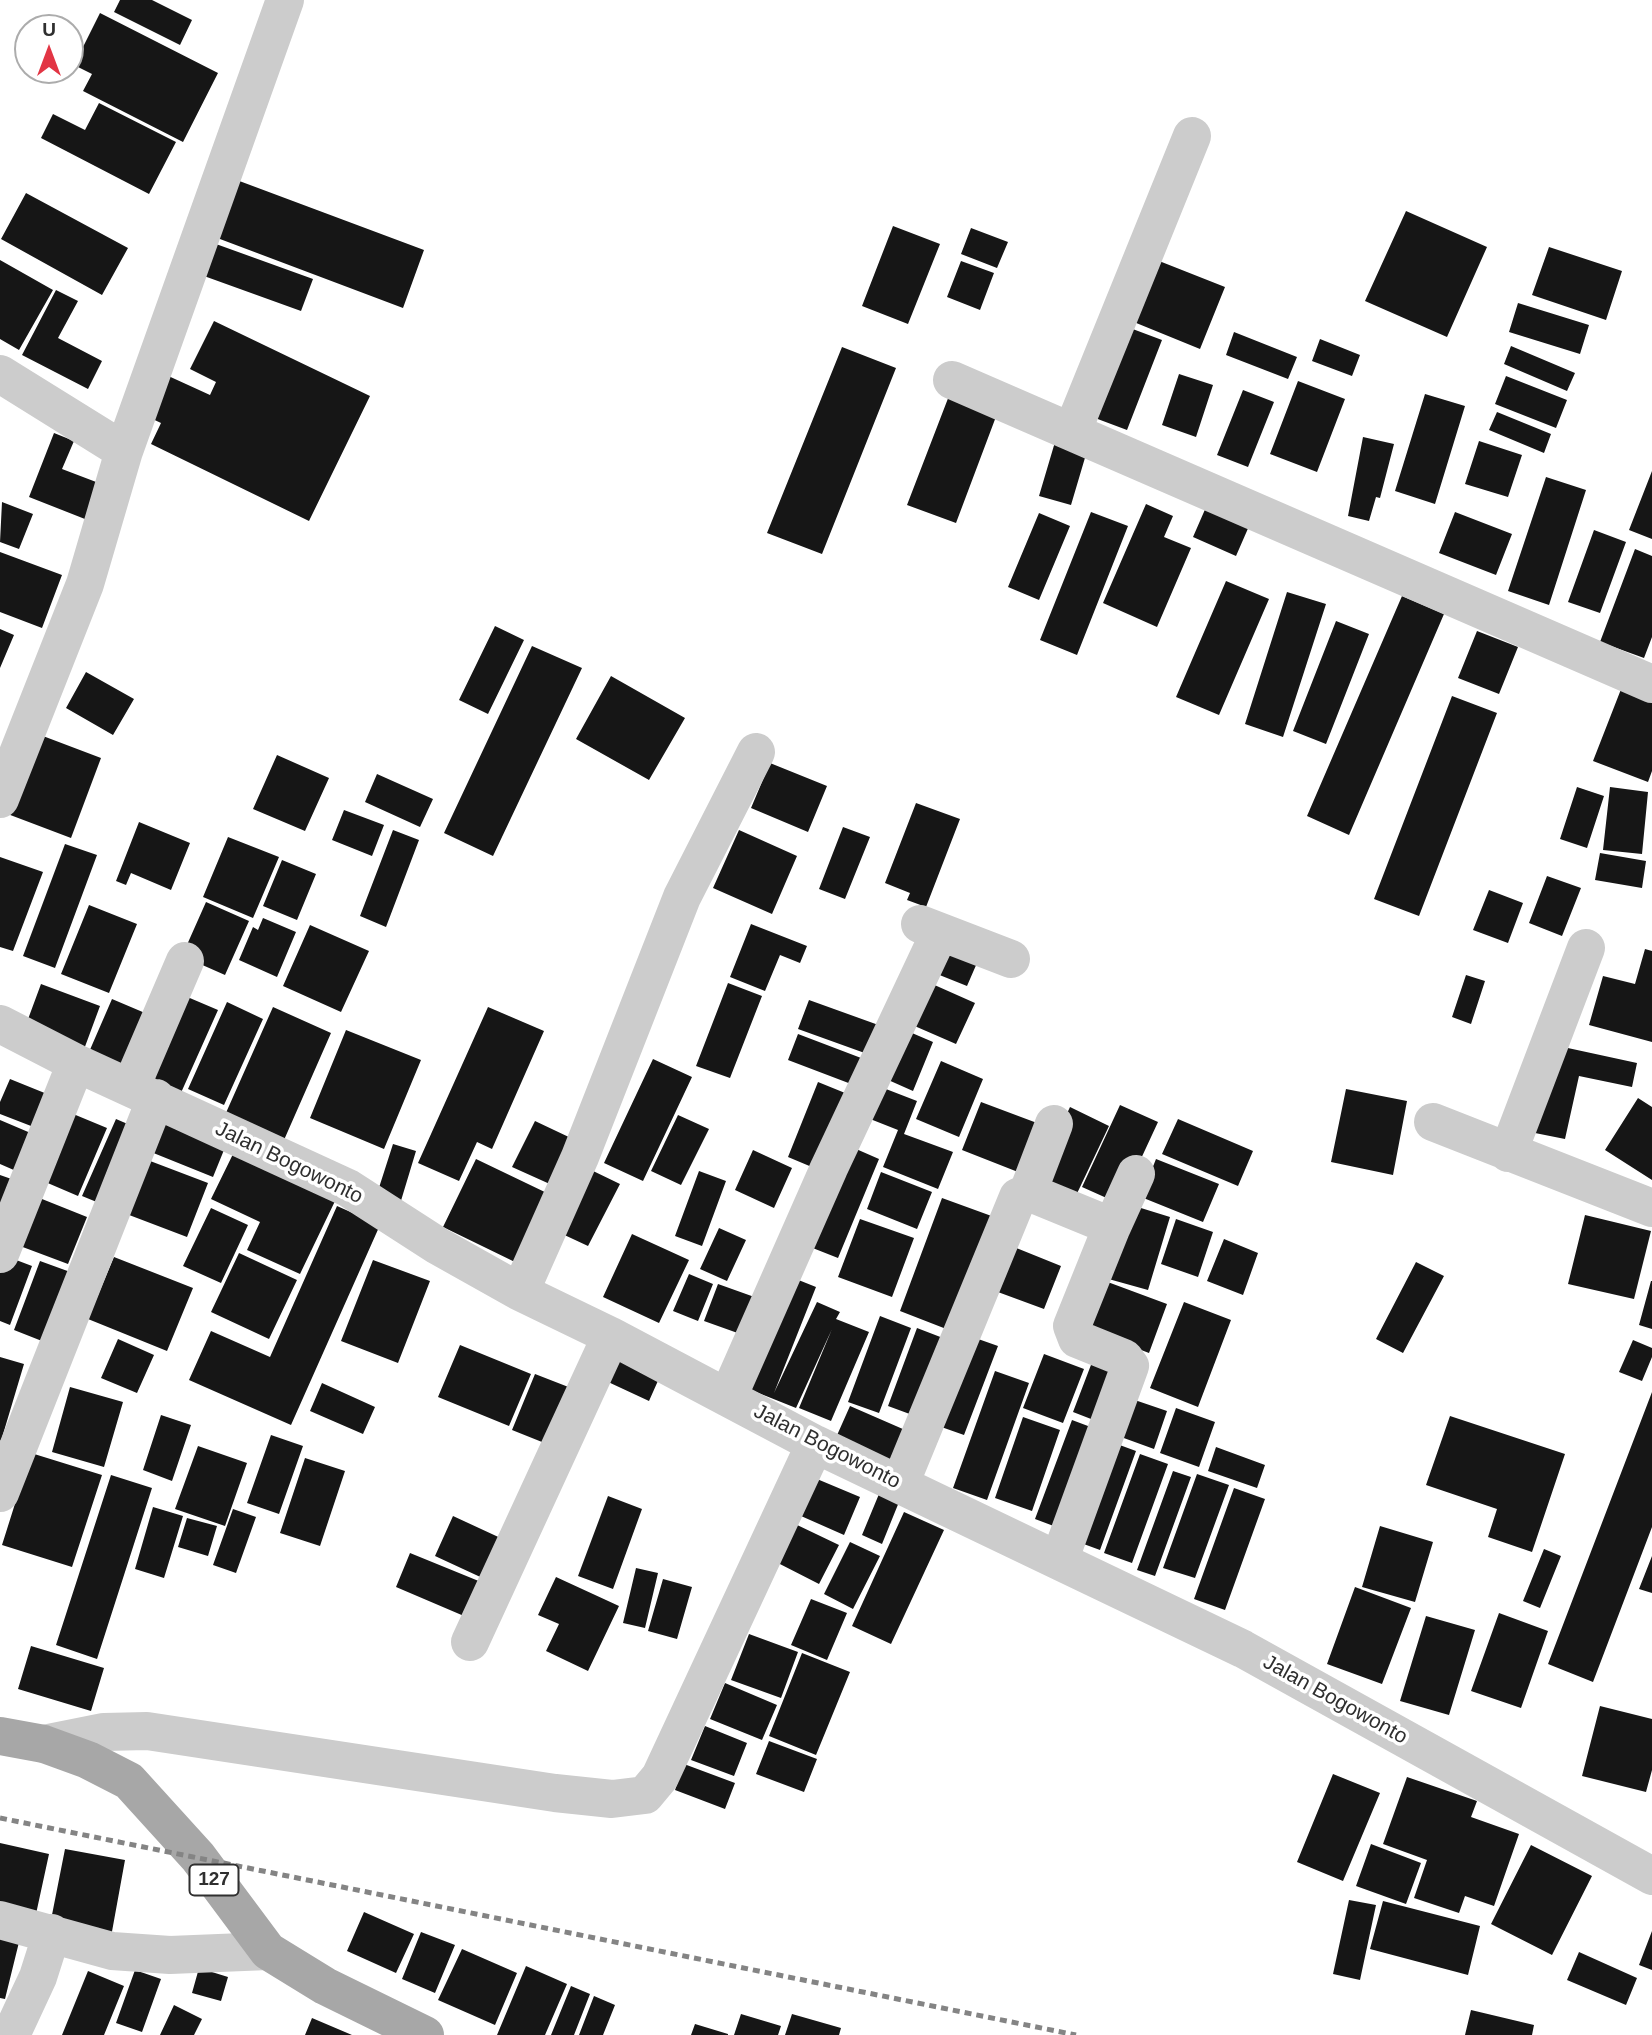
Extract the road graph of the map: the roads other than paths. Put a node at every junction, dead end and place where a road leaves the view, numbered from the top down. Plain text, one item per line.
1 (285, 0) edge
2 (1192, 136) dead end
3 (0, 374) edge
4 (952, 380) dead end
5 (1072, 432) junction
6 (124, 451) junction
7 (1652, 684) edge
8 (756, 752) dead end
9 (0, 799) edge
10 (1586, 948) dead end
11 (1011, 959) dead end
12 (185, 961) dead end
13 (0, 1024) edge
14 (76, 1063) junction
15 (144, 1093) junction
16 (1433, 1122) dead end
17 (1054, 1124) dead end
18 (1508, 1153) junction
19 (1136, 1174) dead end
20 (1028, 1192) junction
21 (1652, 1208) edge
22 (1111, 1229) junction
23 (0, 1254) edge
24 (520, 1292) junction
25 (611, 1336) junction
26 (728, 1397) junction
27 (815, 1444) junction
28 (2, 1483) edge
29 (900, 1484) junction
30 (1059, 1561) junction
31 (470, 1642) dead end
32 (0, 1736) edge
33 (44, 1744) junction
34 (1652, 1876) edge
35 (0, 1920) edge
36 (52, 1933) junction
37 (268, 1951) junction
38 (11, 2035) edge
39 (425, 2035) edge

1 - 6 street
2 - 5 street
3 - 6 street
4 - 5 street
5 - 7 street
6 - 9 street
8 - 24 street
10 - 18 street
11 - 26 street
12 - 15 street
13 - 14 street, Jalan Bogowonto
14 - 15 street, Jalan Bogowonto
14 - 23 street
15 - 24 street, Jalan Bogowonto
15 - 28 street
16 - 18 street
17 - 20 street
18 - 21 street
19 - 22 street
20 - 22 street
20 - 29 street
22 - 30 street
24 - 25 street, Jalan Bogowonto
25 - 26 street, Jalan Bogowonto
25 - 31 street
26 - 27 street, Jalan Bogowonto
27 - 29 street, Jalan Bogowonto
27 - 33 street
29 - 30 street, Jalan Bogowonto
30 - 34 street, Jalan Bogowonto
32 - 33 main road, 127
33 - 37 main road, 127
35 - 36 street
36 - 37 street
36 - 38 street
37 - 39 main road, 127

